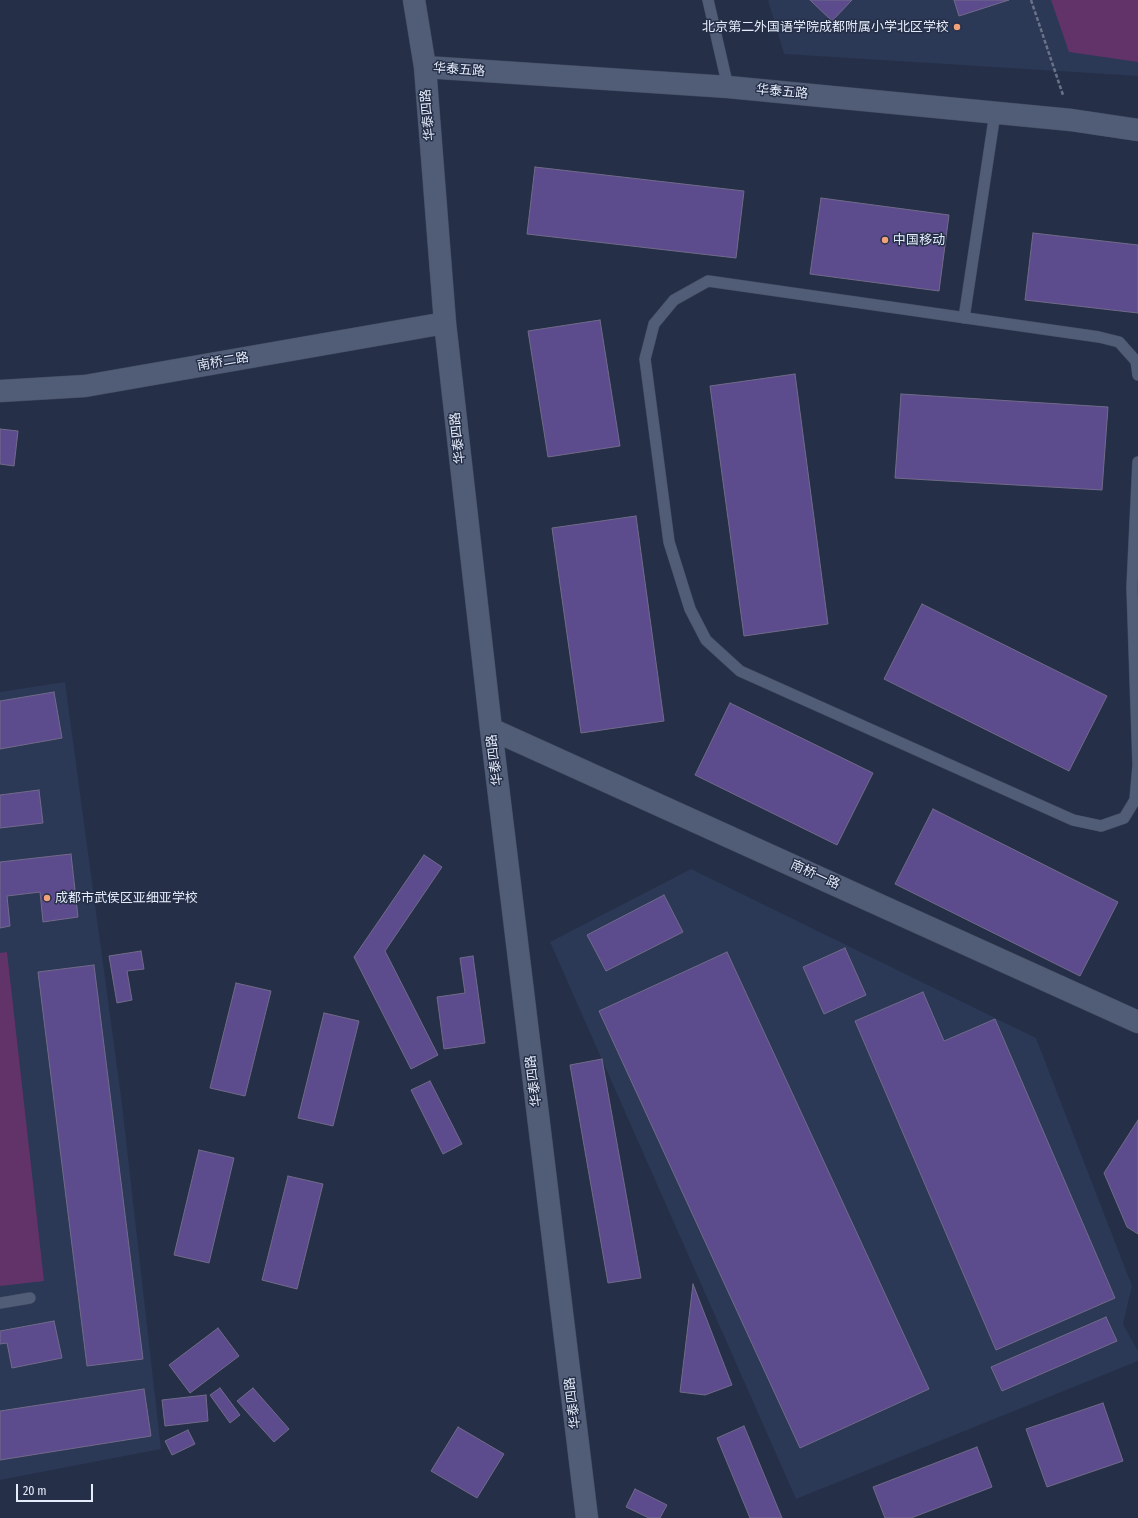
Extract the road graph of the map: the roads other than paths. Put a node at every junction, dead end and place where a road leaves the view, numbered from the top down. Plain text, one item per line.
1 (414, 0) edge
2 (708, 0) edge
3 (425, 67) junction
4 (728, 87) junction
5 (994, 113) junction
6 (1138, 130) edge
7 (964, 318) junction
8 (445, 323) junction
9 (1138, 376) edge
10 (0, 392) edge
11 (1138, 462) edge
12 (491, 729) junction
13 (1138, 765) edge
14 (1138, 1022) edge
15 (30, 1298) dead end
16 (0, 1303) edge
17 (587, 1518) edge

1 - 3 street, 华泰四路
2 - 4 lane
3 - 4 street, 华泰五路
3 - 8 street, 华泰四路
4 - 5 street, 华泰五路
5 - 6 street, 华泰五路
5 - 7 lane
7 - 9 lane
7 - 13 lane
8 - 10 street, 南桥二路
8 - 12 street, 华泰四路
11 - 13 lane
12 - 14 street, 南桥一路
12 - 17 street, 华泰四路
15 - 16 lane

